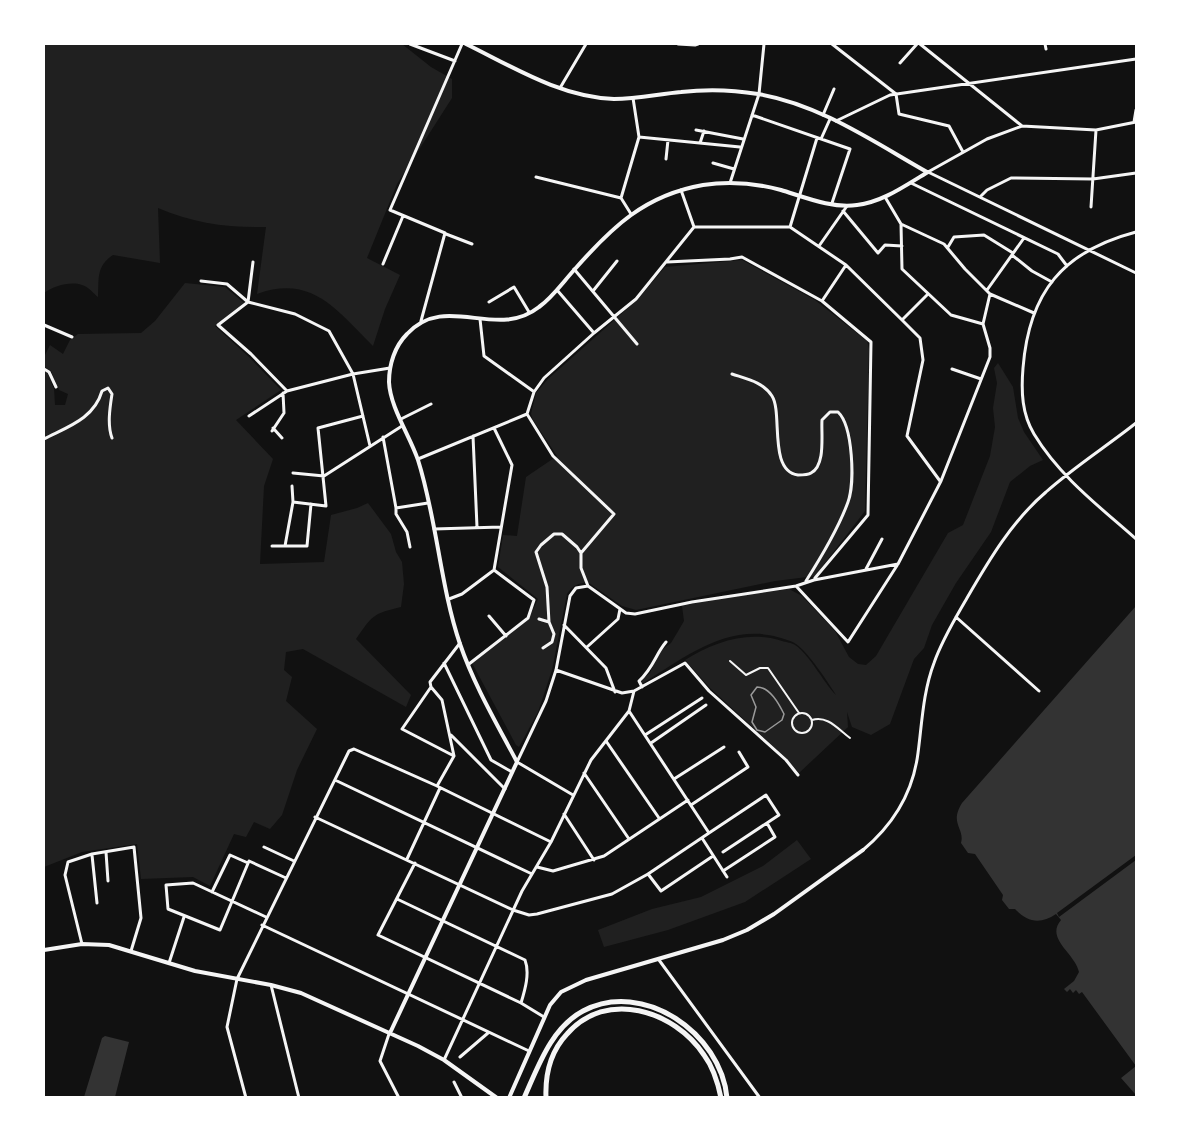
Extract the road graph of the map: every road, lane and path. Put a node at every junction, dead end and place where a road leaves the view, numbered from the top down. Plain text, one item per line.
1 (410, 44) edge
2 (464, 44) edge
3 (586, 44) edge
4 (678, 44) edge
5 (698, 44) edge
6 (764, 44) edge
7 (832, 44) edge
8 (919, 44) edge
9 (1045, 44) edge
10 (1046, 49) dead end
11 (1137, 59) edge
12 (455, 62) junction
13 (900, 63) dead end
14 (969, 84) junction
15 (560, 88) junction
16 (834, 89) dead end
17 (759, 94) junction
18 (896, 94) junction
19 (633, 99) junction
20 (1137, 110) edge
21 (752, 115) junction
22 (823, 116) junction
23 (830, 119) junction
24 (836, 121) junction
25 (1135, 122) edge
26 (1022, 126) junction
27 (696, 130) dead end
28 (1096, 130) junction
29 (704, 131) junction
30 (639, 137) junction
31 (819, 138) junction
32 (668, 139) junction
33 (743, 139) junction
34 (699, 143) junction
35 (740, 147) junction
36 (963, 152) junction
37 (666, 159) dead end
38 (713, 163) dead end
39 (734, 169) junction
40 (928, 172) junction
41 (1137, 173) edge
42 (536, 177) dead end
43 (1093, 179) junction
44 (910, 182) junction
45 (730, 183) junction
46 (681, 190) junction
47 (798, 196) junction
48 (885, 196) junction
49 (621, 198) junction
50 (980, 198) junction
51 (832, 204) junction
52 (847, 206) junction
53 (1091, 207) dead end
54 (843, 211) junction
55 (631, 214) junction
56 (403, 216) junction
57 (902, 224) junction
58 (694, 227) junction
59 (790, 227) junction
60 (1137, 232) edge
61 (445, 233) junction
62 (1024, 238) junction
63 (472, 244) dead end
64 (819, 246) junction
65 (902, 246) junction
66 (947, 248) junction
67 (1012, 254) junction
68 (617, 261) dead end
69 (253, 262) dead end
70 (667, 262) junction
71 (383, 264) dead end
72 (846, 265) junction
73 (1067, 266) junction
74 (574, 269) junction
75 (1137, 273) edge
76 (201, 281) dead end
77 (1052, 282) junction
78 (557, 290) junction
79 (987, 290) junction
80 (593, 291) junction
81 (928, 294) junction
82 (990, 294) junction
83 (822, 301) junction
84 (248, 302) junction
85 (489, 302) dead end
86 (1034, 313) junction
87 (530, 314) junction
88 (614, 316) junction
89 (480, 319) junction
90 (902, 320) junction
91 (421, 321) junction
92 (983, 324) junction
93 (44, 325) edge
94 (594, 333) junction
95 (72, 337) dead end
96 (637, 344) dead end
97 (390, 368) junction
98 (44, 369) edge
99 (952, 369) dead end
100 (353, 374) junction
101 (732, 374) dead end
102 (981, 379) junction
103 (56, 387) dead end
104 (285, 392) junction
105 (534, 392) junction
106 (431, 404) dead end
107 (527, 414) junction
108 (249, 416) dead end
109 (363, 416) junction
110 (401, 418) junction
111 (1137, 423) edge
112 (404, 425) junction
113 (494, 428) junction
114 (473, 436) junction
115 (383, 437) junction
116 (112, 438) dead end
117 (282, 438) dead end
118 (44, 439) edge
119 (370, 446) junction
120 (418, 459) junction
121 (293, 474) dead end
122 (324, 476) junction
123 (1065, 477) junction
124 (940, 481) junction
125 (292, 486) dead end
126 (293, 502) junction
127 (428, 503) junction
128 (311, 504) junction
129 (396, 508) junction
130 (477, 527) junction
131 (501, 527) junction
132 (434, 529) junction
133 (882, 539) dead end
134 (1137, 539) edge
135 (272, 546) dead end
136 (285, 546) junction
137 (410, 547) dead end
138 (581, 553) junction
139 (898, 564) junction
140 (494, 570) junction
141 (865, 571) junction
142 (814, 580) junction
143 (805, 583) junction
144 (588, 586) junction
145 (796, 586) junction
146 (449, 599) junction
147 (620, 609) junction
148 (489, 616) dead end
149 (956, 617) junction
150 (539, 619) dead end
151 (549, 622) junction
152 (564, 625) junction
153 (506, 636) junction
154 (666, 642) dead end
155 (460, 643) junction
156 (543, 648) dead end
157 (586, 648) junction
158 (730, 661) dead end
159 (444, 663) junction
160 (469, 664) junction
161 (556, 670) junction
162 (431, 687) junction
163 (642, 687) junction
164 (634, 691) junction
165 (615, 692) junction
166 (1039, 692) dead end
167 (702, 698) dead end
168 (706, 705) dead end
169 (629, 711) junction
170 (799, 713) junction
171 (812, 721) junction
172 (450, 734) junction
173 (645, 735) junction
174 (850, 738) dead end
175 (606, 741) junction
176 (650, 744) junction
177 (724, 747) dead end
178 (739, 752) dead end
179 (454, 756) junction
180 (517, 762) junction
181 (512, 772) junction
182 (585, 773) junction
183 (798, 775) dead end
184 (674, 779) junction
185 (335, 780) junction
186 (439, 787) junction
187 (505, 789) junction
188 (573, 795) junction
189 (688, 800) junction
190 (691, 805) junction
191 (492, 814) junction
192 (564, 814) junction
193 (315, 817) junction
194 (659, 818) junction
195 (424, 822) junction
196 (767, 823) junction
197 (709, 833) junction
198 (702, 838) junction
199 (630, 839) junction
200 (551, 842) junction
201 (264, 847) dead end
202 (477, 847) junction
203 (863, 850) joint
204 (106, 852) junction
205 (723, 852) dead end
206 (92, 854) junction
207 (713, 856) junction
208 (407, 859) junction
209 (594, 860) junction
210 (294, 861) junction
211 (248, 863) junction
212 (415, 863) junction
213 (537, 867) junction
214 (723, 871) junction
215 (532, 874) junction
216 (648, 874) junction
217 (727, 876) dead end
218 (286, 878) junction
219 (108, 881) dead end
220 (459, 885) junction
221 (212, 892) junction
222 (397, 899) junction
223 (232, 900) junction
224 (97, 903) dead end
225 (513, 910) junction
226 (184, 917) junction
227 (267, 917) junction
228 (442, 920) junction
229 (262, 925) junction
230 (82, 944) junction
231 (498, 947) junction
232 (44, 950) edge
233 (131, 951) junction
234 (424, 958) junction
235 (659, 960) junction
236 (169, 963) junction
237 (237, 979) junction
238 (480, 984) junction
239 (271, 985) junction
240 (408, 994) junction
241 (521, 1003) junction
242 (544, 1017) junction
243 (463, 1021) junction
244 (390, 1033) junction
245 (488, 1033) junction
246 (529, 1052) junction
247 (460, 1057) dead end
248 (444, 1060) junction
249 (454, 1082) dead end
250 (246, 1098) edge
251 (299, 1098) edge
252 (399, 1098) edge
253 (462, 1098) edge
254 (497, 1098) edge
255 (509, 1098) edge
256 (524, 1098) edge
257 (546, 1098) edge
258 (721, 1098) edge
259 (727, 1098) edge
260 (760, 1098) edge

1 - 12 street
2 - 12 street
2 - 15 main road
3 - 15 street
4 - 5 street
6 - 17 street
7 - 18 street
8 - 13 street
8 - 14 street
9 - 10 street
11 - 14 street
12 - 56 street
14 - 18 street
14 - 26 street
15 - 19 main road
16 - 22 street
17 - 19 main road
17 - 21 street
17 - 22 main road
18 - 24 street
18 - 36 street
19 - 30 street
20 - 25 street
21 - 31 street
21 - 33 street
22 - 23 main road
23 - 24 main road
23 - 31 street
24 - 40 main road
25 - 28 street
26 - 28 street
26 - 36 street
27 - 29 street
28 - 43 street
29 - 33 street
29 - 34 street
30 - 32 street
30 - 49 street
31 - 47 street
31 - 51 street
32 - 34 street
32 - 37 street
33 - 35 street
34 - 35 street
35 - 39 street
36 - 40 street
38 - 39 street
39 - 45 street
40 - 44 main road
40 - 50 street
41 - 43 street
42 - 49 street
43 - 50 street
43 - 53 street
44 - 48 main road
44 - 62 street
45 - 46 main road
45 - 47 main road
46 - 55 main road
46 - 58 street
47 - 51 main road
47 - 59 street
48 - 52 main road
48 - 57 street
49 - 55 street
50 - 75 street
51 - 52 main road
52 - 54 street
54 - 64 street
54 - 65 street
55 - 74 main road
56 - 61 street
56 - 71 street
57 - 65 street
57 - 66 street
58 - 59 street
58 - 70 street
59 - 64 street
60 - 73 street
61 - 63 street
61 - 91 street
62 - 67 street
62 - 73 street
64 - 72 street
65 - 81 street
66 - 67 street
66 - 79 street
67 - 77 street
67 - 79 street
68 - 80 street
69 - 84 street
70 - 83 street
70 - 88 street
72 - 83 street
72 - 90 street
73 - 77 street
74 - 78 main road
74 - 80 street
76 - 84 street
77 - 86 street
78 - 87 main road
78 - 94 street
79 - 82 street
80 - 88 street
81 - 90 street
81 - 92 street
82 - 86 street
82 - 92 street
83 - 142 street
84 - 100 street
84 - 104 street
85 - 87 street
86 - 123 street
87 - 89 main road
88 - 94 street
88 - 96 street
89 - 91 main road
89 - 105 street
90 - 124 street
91 - 97 main road
92 - 102 street
93 - 95 street
94 - 105 street
97 - 100 street
97 - 110 main road
98 - 103 street
99 - 102 street
100 - 104 street
100 - 109 street
101 - 143 street
102 - 124 street
104 - 108 street
104 - 117 street
105 - 107 street
106 - 110 street
107 - 113 street
107 - 138 street
109 - 119 street
109 - 122 street
110 - 112 main road
111 - 123 street
112 - 115 street
112 - 120 main road
113 - 114 street
113 - 131 street
114 - 120 street
114 - 130 street
115 - 119 street
115 - 129 street
116 - 118 street
119 - 122 street
120 - 127 main road
121 - 122 street
122 - 128 street
123 - 134 street
123 - 149 street
124 - 139 street
125 - 126 street
126 - 128 street
126 - 136 street
127 - 129 street
127 - 132 main road
128 - 136 street
129 - 137 street
130 - 131 street
130 - 132 street
131 - 140 street
132 - 146 main road
133 - 141 street
135 - 136 street
138 - 144 street
138 - 151 street
139 - 141 street
139 - 145 street
140 - 146 street
140 - 153 street
141 - 142 street
142 - 143 street
143 - 145 street
144 - 147 street
144 - 152 street
145 - 147 street
146 - 155 main road
147 - 157 street
148 - 153 street
149 - 166 street
149 - 203 street
150 - 151 street
151 - 156 street
152 - 157 street
152 - 161 street
153 - 160 street
154 - 163 street
155 - 159 street
155 - 160 main road
157 - 165 street
158 - 170 street
159 - 162 street
159 - 181 street
160 - 180 main road
161 - 165 street
161 - 180 street
162 - 172 street
162 - 179 street
163 - 164 street
163 - 183 street
164 - 165 street
164 - 169 street
167 - 173 street
168 - 176 street
169 - 173 street
169 - 175 street
170 - 171 street
170 - 171 street
171 - 174 street
172 - 179 street
172 - 187 street
173 - 176 street
175 - 182 street
175 - 194 street
176 - 184 street
177 - 184 street
178 - 190 street
179 - 186 street
180 - 181 main road
180 - 188 street
181 - 187 main road
182 - 188 street
182 - 199 street
184 - 189 street
185 - 186 street
185 - 193 street
185 - 195 street
186 - 191 street
186 - 195 street
187 - 191 main road
188 - 192 street
189 - 190 street
189 - 194 street
190 - 197 street
191 - 200 street
191 - 202 main road
192 - 200 street
192 - 209 street
193 - 208 street
193 - 210 street
194 - 199 street
195 - 202 street
195 - 208 street
196 - 197 street
196 - 205 street
196 - 214 street
197 - 198 street
198 - 207 street
198 - 216 street
199 - 209 street
200 - 213 street
201 - 210 street
202 - 215 street
202 - 220 main road
203 - 235 main road
204 - 206 street
204 - 219 street
204 - 233 street
206 - 224 street
206 - 230 street
207 - 214 street
207 - 216 street
208 - 212 street
209 - 213 street
210 - 218 street
211 - 218 street
211 - 221 street
211 - 223 street
212 - 220 street
212 - 222 street
213 - 215 street
214 - 217 street
215 - 225 street
216 - 225 street
218 - 227 street
220 - 225 street
220 - 228 main road
221 - 223 street
221 - 226 street
222 - 228 street
222 - 234 street
223 - 226 street
223 - 227 street
225 - 231 street
226 - 236 street
227 - 229 street
228 - 231 street
228 - 234 main road
229 - 237 street
229 - 240 street
230 - 232 main road
230 - 233 main road
231 - 238 street
231 - 241 street
233 - 236 main road
234 - 238 street
234 - 240 main road
235 - 242 main road
235 - 260 street
236 - 237 main road
237 - 239 main road
237 - 250 street
238 - 241 street
238 - 243 street
239 - 244 main road
239 - 251 street
240 - 243 street
240 - 244 main road
241 - 242 street
242 - 246 main road
243 - 245 street
243 - 248 street
244 - 248 main road
244 - 252 street
245 - 246 street
245 - 247 street
246 - 255 main road
248 - 254 main road
249 - 253 street
256 - 259 highway
257 - 258 highway

